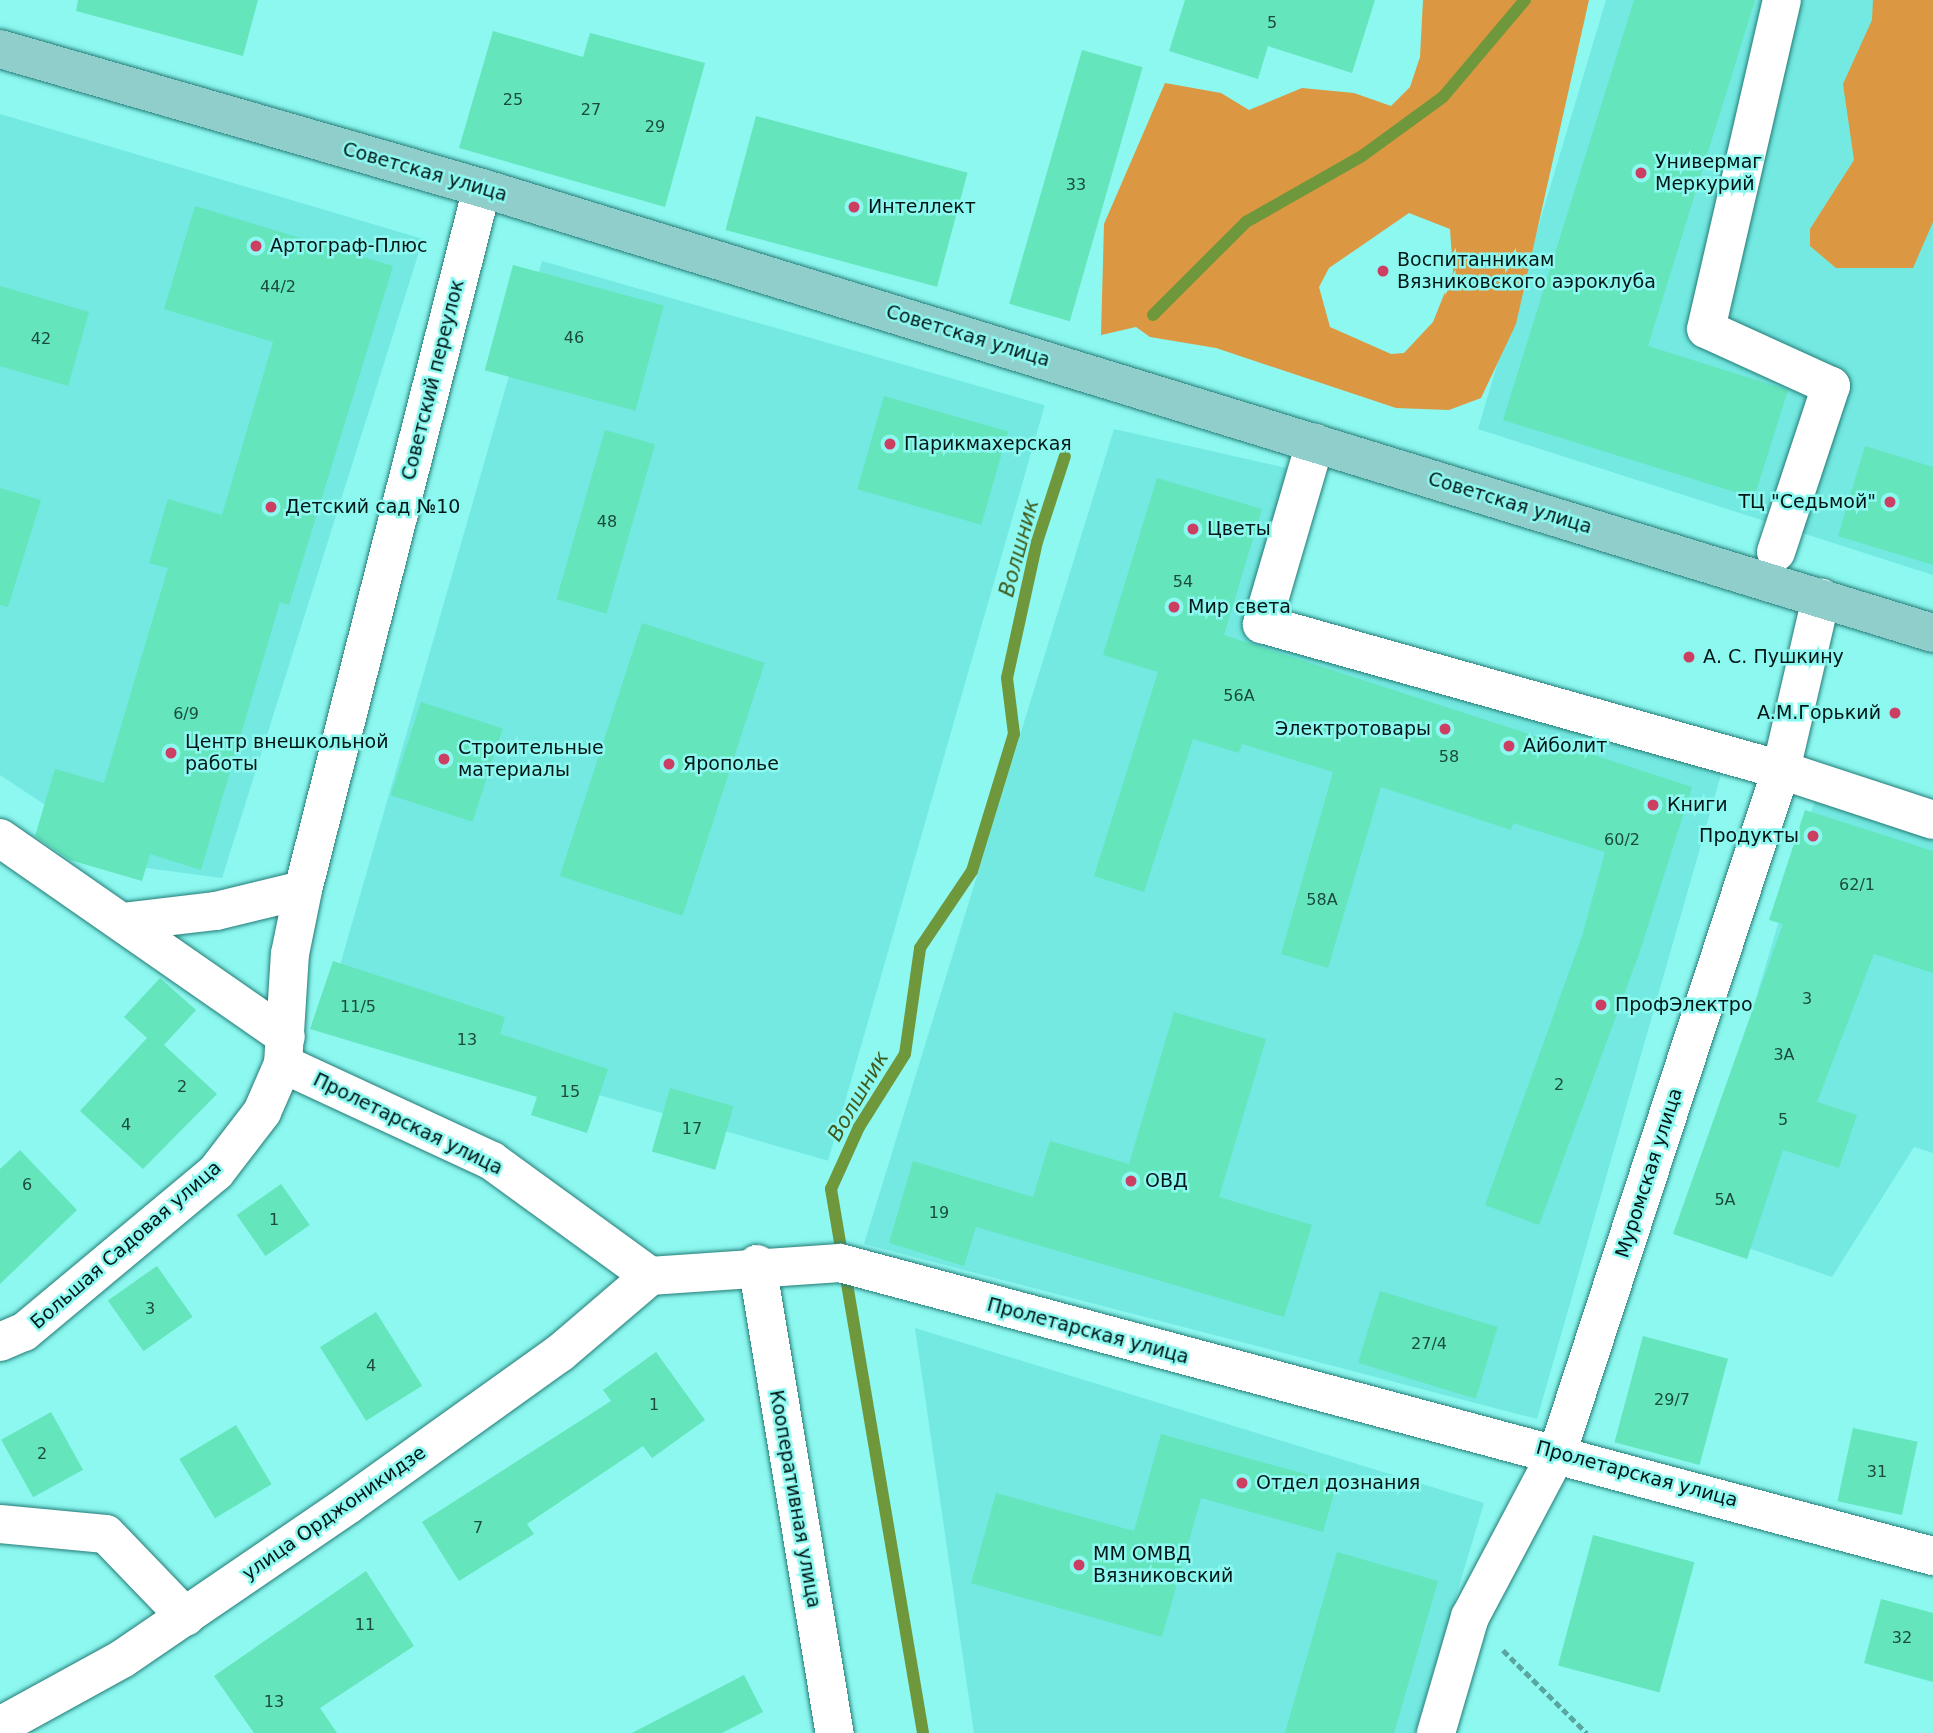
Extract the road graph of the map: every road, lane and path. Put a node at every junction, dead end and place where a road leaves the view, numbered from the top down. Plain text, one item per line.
1 (1782, 0) edge
2 (0, 49) edge
3 (482, 188) junction
4 (1315, 443) junction
5 (1776, 552) dead end
6 (1821, 598) junction
7 (1933, 633) edge
8 (1781, 770) junction
9 (1933, 820) edge
10 (0, 838) edge
11 (303, 890) junction
12 (122, 922) junction
13 (285, 1051) junction
14 (757, 1264) junction
15 (650, 1276) junction
16 (0, 1342) edge
17 (1558, 1451) junction
18 (0, 1524) edge
19 (1933, 1556) edge
20 (186, 1617) junction
21 (1470, 1617) junction
22 (0, 1726) edge
23 (835, 1733) edge
24 (1436, 1733) edge
25 (1587, 1733) edge

1 - 5 street
2 - 3 main road, Советская улица
3 - 4 main road, Советская улица
3 - 11 street, Советский переулок
4 - 6 main road, Советская улица
4 - 8 street
6 - 7 main road, Советская улица
6 - 8 street, Муромская улица
8 - 9 street
8 - 17 street, Муромская улица
10 - 12 street, Пролетарская улица
11 - 12 street
11 - 13 street, Советский переулок
12 - 13 street, Пролетарская улица
13 - 15 street, Пролетарская улица
13 - 16 street, Большая Садовая улица
14 - 15 street, Пролетарская улица
14 - 17 street, Пролетарская улица
14 - 23 street, Кооперативная улица
15 - 20 street, улица Орджоникидзе
17 - 19 street, Пролетарская улица
17 - 21 street, Муромская улица
18 - 20 street
20 - 22 street, улица Орджоникидзе
21 - 24 street, Муромская улица
21 - 25 path

